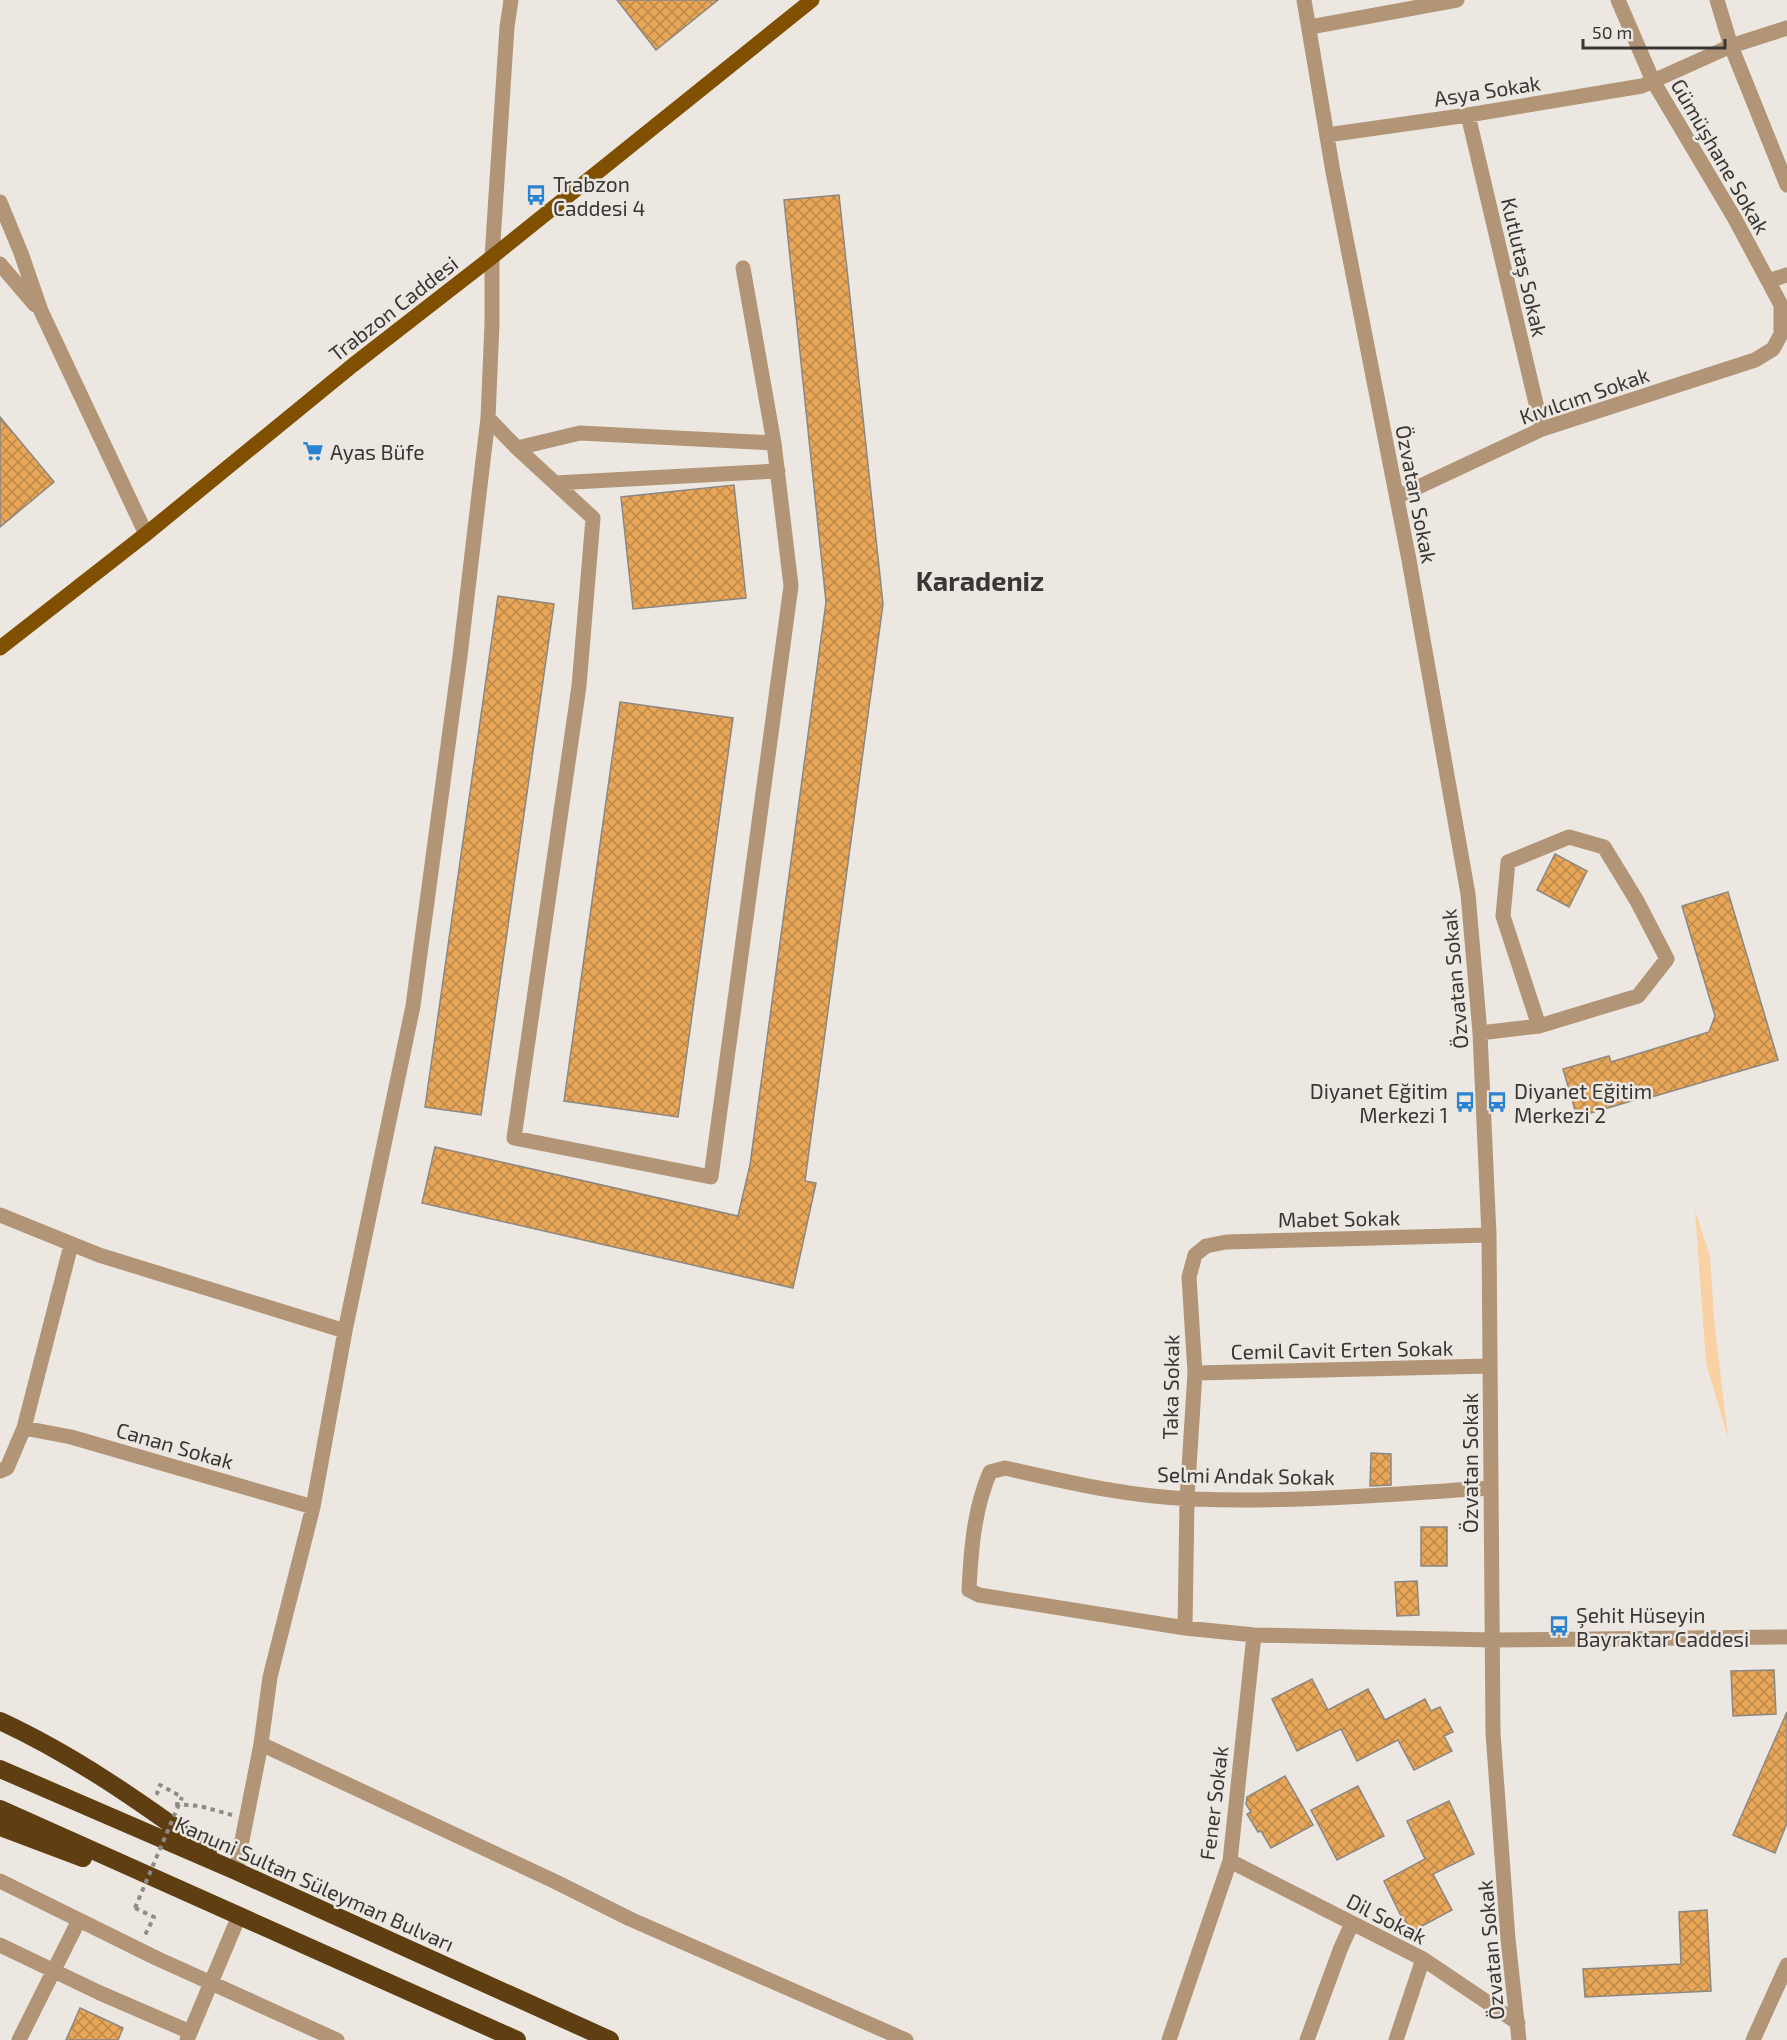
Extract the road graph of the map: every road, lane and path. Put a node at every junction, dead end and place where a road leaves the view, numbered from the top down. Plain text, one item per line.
1 (511, 0) edge
2 (812, 0) edge
3 (1304, 0) edge
4 (1457, 0) edge
5 (1618, 0) edge
6 (1717, 0) edge
7 (1310, 27) junction
8 (1787, 28) edge
9 (1731, 46) junction
10 (1653, 81) junction
11 (1468, 115) junction
12 (1327, 135) junction
13 (1787, 185) edge
14 (0, 202) edge
15 (492, 257) junction
16 (0, 264) edge
17 (743, 268) dead end
18 (1787, 275) edge
19 (1768, 281) junction
20 (41, 311) junction
21 (1781, 334) joint
22 (488, 418) junction
23 (1542, 429) junction
24 (774, 443) junction
25 (517, 448) junction
26 (778, 471) junction
27 (555, 483) junction
28 (1397, 497) junction
29 (146, 534) junction
30 (0, 648) edge
31 (1539, 1026) junction
32 (1480, 1033) junction
33 (0, 1215) edge
34 (1488, 1235) junction
35 (71, 1245) junction
36 (1195, 1255) joint
37 (345, 1331) junction
38 (1490, 1366) junction
39 (1195, 1373) junction
40 (24, 1428) junction
41 (4, 1469) edge
42 (1490, 1488) junction
43 (1187, 1499) junction
44 (313, 1507) junction
45 (1185, 1628) junction
46 (1254, 1635) junction
47 (1787, 1637) edge
48 (1493, 1640) junction
49 (0, 1721) edge
50 (261, 1744) junction
51 (0, 1768) edge
52 (166, 1798) dead end
53 (174, 1803) dead end
54 (0, 1809) edge
55 (247, 1820) junction
56 (0, 1827) edge
57 (1230, 1862) junction
58 (236, 1871) junction
59 (0, 1881) edge
60 (168, 1885) junction
61 (239, 1916) junction
62 (154, 1917) dead end
63 (79, 1920) junction
64 (1352, 1923) junction
65 (0, 1945) edge
66 (1423, 1959) junction
67 (1787, 1965) edge
68 (54, 1970) junction
69 (211, 1983) junction
70 (1518, 2023) junction
71 (188, 2036) edge
72 (19, 2040) edge
73 (337, 2040) edge
74 (517, 2040) edge
75 (610, 2040) edge
76 (906, 2040) edge
77 (1168, 2040) edge
78 (1307, 2040) edge
79 (1396, 2040) edge
80 (1519, 2040) edge
81 (1753, 2040) edge

1 - 15 street
2 - 15 main road, Trabzon Caddesi
3 - 7 street, Özvatan Sokak
4 - 7 street
5 - 10 street, Gümüşhane Sokak
6 - 9 street
7 - 12 street, Özvatan Sokak
8 - 9 street, Asya Sokak
9 - 10 street, Asya Sokak
9 - 13 street
10 - 11 street, Asya Sokak
10 - 19 street, Gümüşhane Sokak
11 - 12 street, Asya Sokak
11 - 23 street, Kutlutaş Sokak
12 - 28 street, Özvatan Sokak
14 - 20 street
15 - 22 street
15 - 29 main road, Trabzon Caddesi
16 - 20 street
17 - 24 street
18 - 19 street
19 - 21 street, Gümüşhane Sokak
20 - 29 street
21 - 23 street, Kıvılcım Sokak
22 - 25 street
22 - 37 street
23 - 28 street, Kıvılcım Sokak
24 - 25 street
24 - 26 street
25 - 27 street
26 - 27 street
26 - 27 street
28 - 32 street, Özvatan Sokak
29 - 30 main road, Trabzon Caddesi
31 - 31 street
31 - 32 street
32 - 34 street, Özvatan Sokak
33 - 35 street
34 - 36 street, Mabet Sokak
34 - 38 street, Özvatan Sokak
35 - 37 street
35 - 40 street
36 - 39 street, Taka Sokak
37 - 44 street
38 - 39 street, Cemil Cavit Erten Sokak
38 - 42 street, Özvatan Sokak
39 - 43 street, Taka Sokak
40 - 41 street
40 - 44 street, Canan Sokak
42 - 43 street, Selmi Andak Sokak
42 - 48 street, Özvatan Sokak
43 - 45 street, Taka Sokak
43 - 45 street, Selmi Andak Sokak
44 - 50 street
45 - 46 street
46 - 48 street
46 - 57 street, Fener Sokak
47 - 48 street
48 - 70 street, Özvatan Sokak
49 - 58 highway
50 - 55 street
50 - 76 street
51 - 58 highway, Kanuni Sultan Süleyman Bulvarı
52 - 62 path, bridge
53 - 55 path
54 - 60 highway
55 - 58 street
56 - 60 highway
57 - 64 street, Dil Sokak
57 - 77 street, Fener Sokak
58 - 75 highway, Kanuni Sultan Süleyman Bulvarı
59 - 63 street
60 - 61 highway
61 - 69 street
61 - 74 highway
63 - 68 street
63 - 69 street
64 - 66 street, Dil Sokak
64 - 78 street
65 - 68 street
66 - 70 street, Dil Sokak
66 - 79 street
67 - 81 street
68 - 71 street
68 - 72 street
69 - 71 street
69 - 73 street
70 - 80 street, Özvatan Sokak

